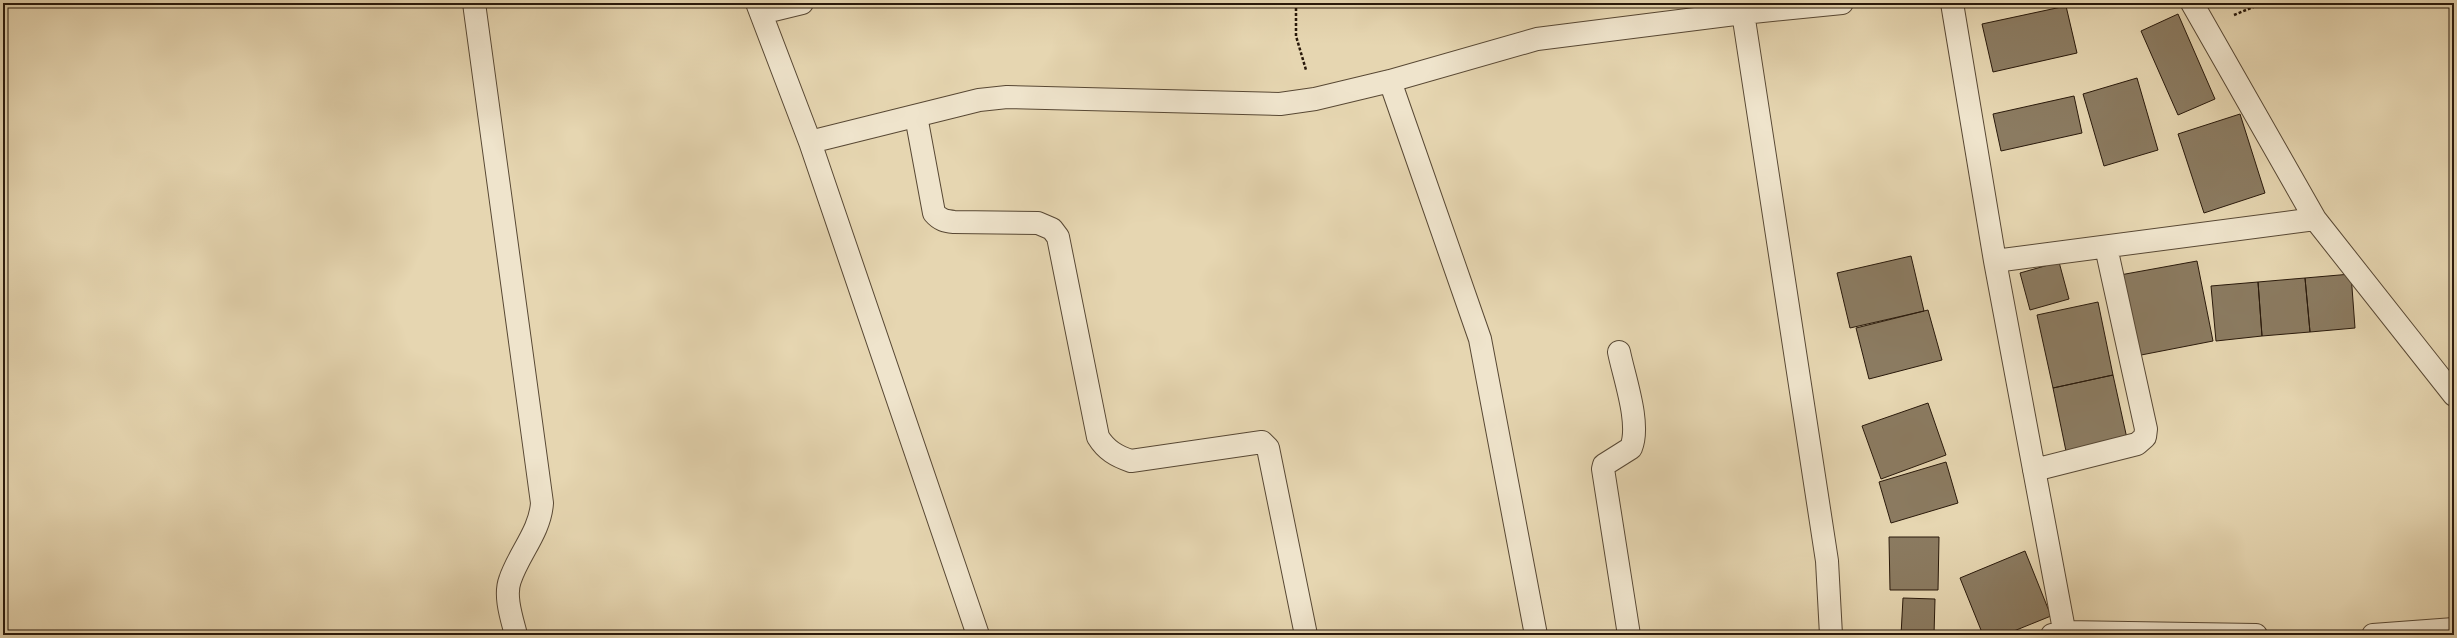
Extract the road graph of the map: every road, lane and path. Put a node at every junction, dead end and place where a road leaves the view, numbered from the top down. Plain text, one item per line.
1 (474, 3) edge
2 (802, 3) edge
3 (1296, 3) edge
4 (1842, 3) edge
5 (1952, 3) edge
6 (2192, 3) edge
7 (759, 8) edge
8 (1743, 13) junction
9 (1390, 81) junction
10 (1315, 99) junction
11 (916, 116) junction
12 (810, 142) junction
13 (2315, 219) junction
14 (2106, 247) junction
15 (1995, 261) junction
16 (1619, 352) dead end
17 (2454, 395) edge
18 (2034, 470) junction
19 (2454, 629) edge
20 (2061, 634) edge
21 (516, 635) edge
22 (978, 635) edge
23 (1306, 635) edge
24 (1536, 635) edge
25 (1629, 635) edge
26 (1831, 635) edge
27 (2223, 635) edge
28 (2256, 635) edge
29 (2373, 635) edge

1 - 21 street
2 - 7 street
3 - 10 path
4 - 8 street
5 - 15 street
6 - 13 street
7 - 12 street
8 - 9 street
8 - 26 street
9 - 10 street
9 - 24 street
10 - 11 street
11 - 12 street
11 - 23 street
12 - 22 street
13 - 14 street
13 - 17 street
14 - 15 street
14 - 18 street
15 - 18 street
16 - 25 street
18 - 20 street
19 - 29 street
20 - 27 street
27 - 28 street

